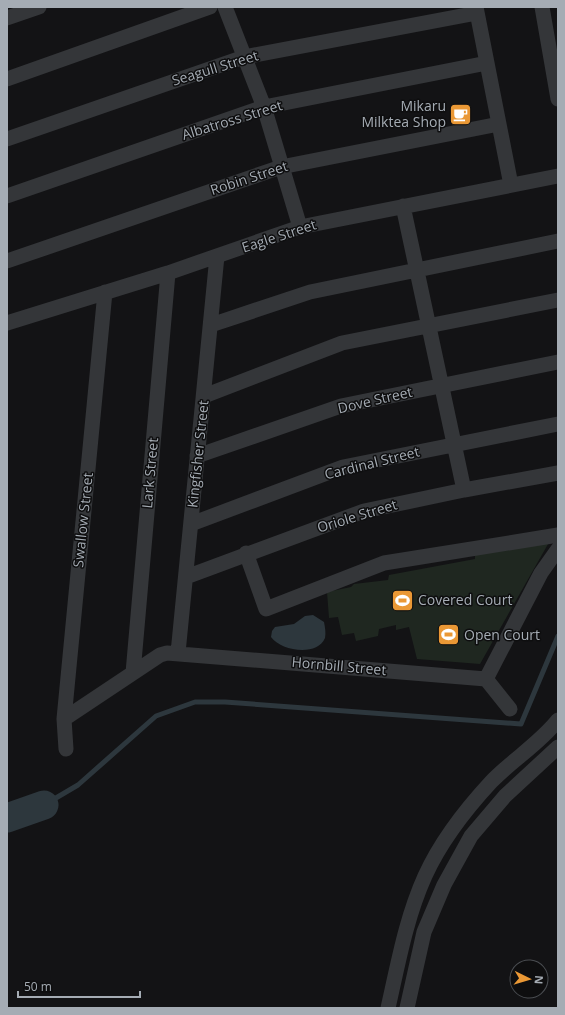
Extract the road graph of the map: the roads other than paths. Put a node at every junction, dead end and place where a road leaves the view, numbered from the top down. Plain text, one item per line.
1 (39, 7) edge
2 (210, 7) edge
3 (225, 7) edge
4 (542, 7) edge
5 (476, 10) edge
6 (7, 18) edge
7 (244, 57) junction
8 (487, 63) junction
9 (7, 79) edge
10 (558, 99) edge
11 (264, 107) junction
12 (499, 124) junction
13 (7, 139) edge
14 (281, 167) junction
15 (558, 176) edge
16 (511, 185) junction
17 (7, 196) edge
18 (403, 206) junction
19 (300, 227) junction
20 (558, 241) edge
21 (217, 256) junction
22 (7, 261) edge
23 (416, 269) junction
24 (168, 272) junction
25 (105, 292) junction
26 (558, 300) edge
27 (7, 323) edge
28 (211, 325) junction
29 (429, 325) junction
30 (558, 362) edge
31 (441, 385) junction
32 (204, 396) junction
33 (558, 424) edge
34 (455, 444) junction
35 (198, 456) junction
36 (558, 473) edge
37 (464, 490) junction
38 (191, 524) junction
39 (558, 535) edge
40 (558, 549) edge
41 (246, 553) junction
42 (186, 577) junction
43 (178, 653) junction
44 (133, 673) junction
45 (486, 679) junction
46 (510, 709) dead end
47 (64, 719) junction
48 (558, 720) edge
49 (558, 747) edge
50 (66, 749) dead end
51 (388, 1008) edge
52 (407, 1008) edge

1 - 6 street
2 - 9 street
3 - 7 street
4 - 10 street
5 - 7 street, Seagull Street
5 - 8 street
7 - 11 street
7 - 13 street, Seagull Street
8 - 11 street, Albatross Street
8 - 12 street
11 - 14 street
11 - 17 street, Albatross Street
12 - 14 street, Robin Street
12 - 16 street
14 - 19 street
14 - 22 street, Robin Street
15 - 16 street, Eagle Street
16 - 18 street, Eagle Street
18 - 19 street, Eagle Street
18 - 23 street
19 - 21 street, Eagle Street
20 - 23 street
21 - 24 street, Eagle Street
21 - 28 street, Kingfisher Street
23 - 28 street
23 - 29 street
24 - 25 street, Eagle Street
24 - 44 street, Lark Street
25 - 27 street, Eagle Street
25 - 47 street, Swallow Street
26 - 29 street
28 - 32 street, Kingfisher Street
29 - 31 street
29 - 32 street
30 - 31 street, Dove Street
31 - 34 street
31 - 35 street, Dove Street
32 - 35 street, Kingfisher Street
33 - 34 street, Cardinal Street
34 - 37 street
34 - 38 street, Cardinal Street
35 - 38 street, Kingfisher Street
36 - 37 street, Oriole Street
37 - 41 street, Oriole Street
38 - 42 street, Kingfisher Street
39 - 41 street
40 - 45 street
41 - 42 street, Oriole Street
42 - 43 street, Kingfisher Street
43 - 44 street, Hornbill Street
43 - 45 street, Hornbill Street
44 - 47 street, Hornbill Street
45 - 46 street
47 - 50 street, Swallow Street
48 - 51 street
49 - 52 street

